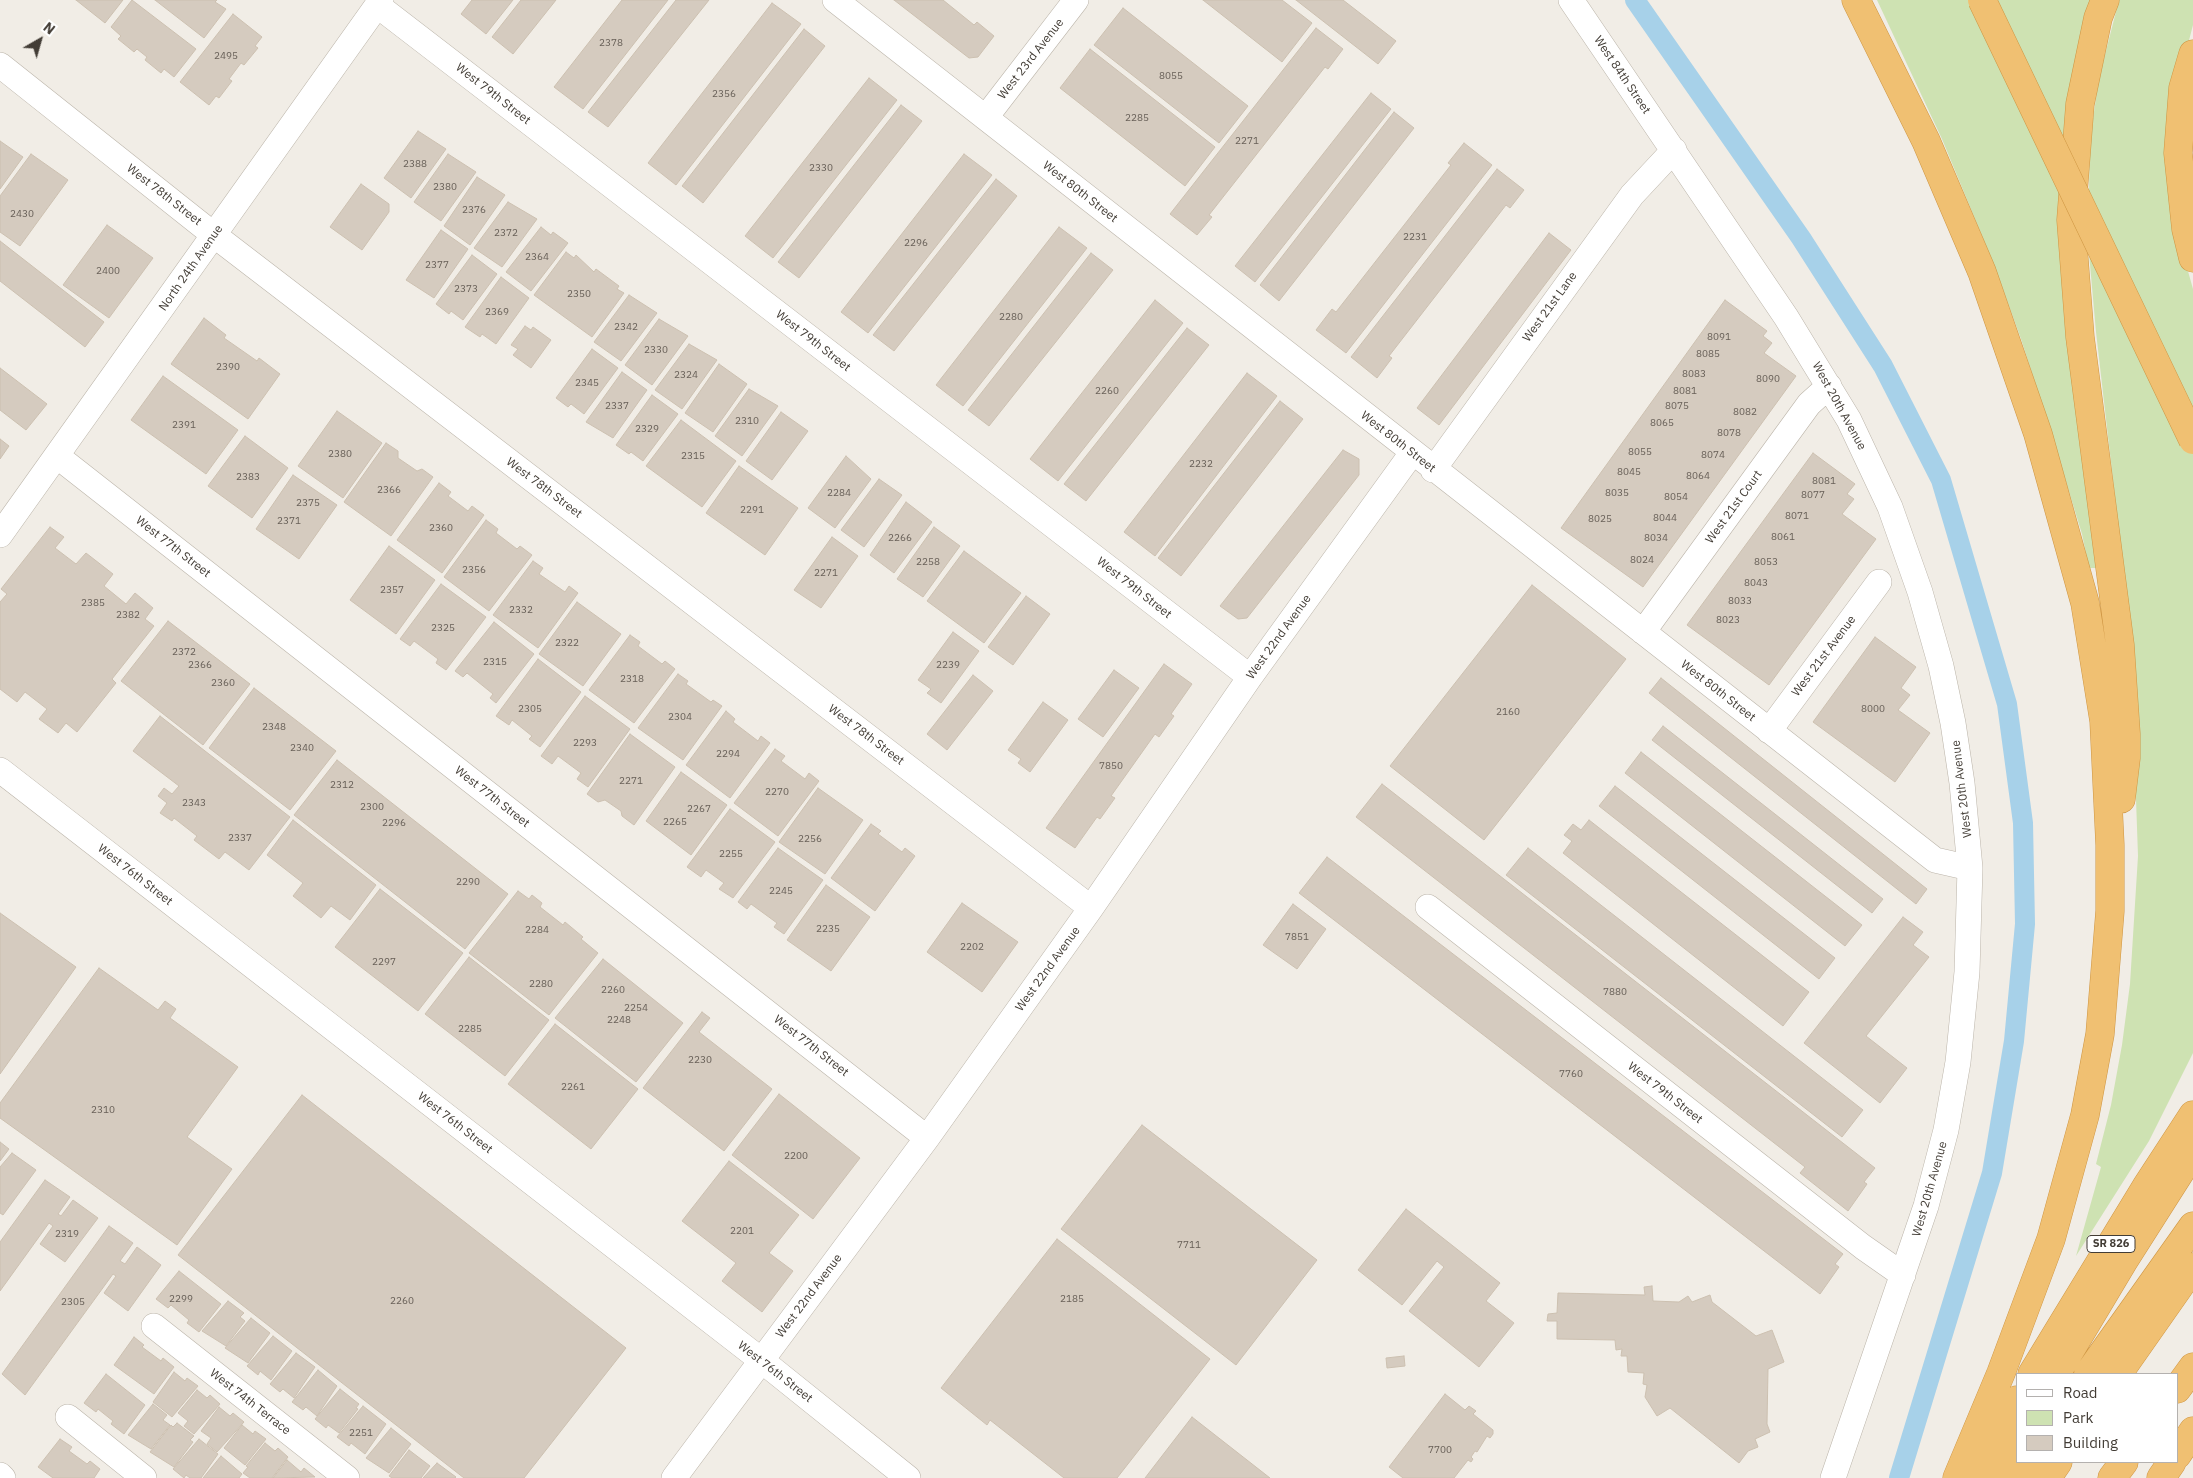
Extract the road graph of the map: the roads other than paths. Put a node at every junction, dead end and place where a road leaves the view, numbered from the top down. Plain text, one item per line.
1 (835, 0) edge
2 (1076, 0) edge
3 (1571, 0) edge
4 (1856, 0) edge
5 (1982, 0) edge
6 (2105, 0) edge
7 (379, 3) edge
8 (2193, 54) edge
9 (0, 65) edge
10 (986, 117) junction
11 (1674, 150) junction
12 (214, 235) junction
13 (2193, 258) edge
14 (1829, 386) junction
15 (2193, 440) edge
16 (1412, 453) junction
17 (57, 456) junction
18 (1433, 470) junction
19 (0, 535) edge
20 (1879, 582) dead end
21 (1643, 632) junction
22 (1250, 676) junction
23 (1769, 731) junction
24 (0, 770) edge
25 (1970, 868) junction
26 (2111, 872) junction
27 (1091, 908) junction
28 (1428, 908) dead end
29 (2193, 1115) edge
30 (927, 1138) junction
31 (2193, 1152) edge
32 (2193, 1226) edge
33 (2193, 1267) edge
34 (1904, 1275) junction
35 (154, 1326) dead end
36 (761, 1360) junction
37 (2193, 1367) edge
38 (2033, 1373) edge
39 (2057, 1373) edge
40 (2089, 1373) edge
41 (2119, 1373) edge
42 (2178, 1388) edge
43 (2016, 1402) edge
44 (68, 1417) dead end
45 (2193, 1431) edge
46 (2016, 1443) edge
47 (2178, 1454) edge
48 (2028, 1463) edge
49 (2057, 1463) edge
50 (2123, 1463) edge
51 (0, 1475) edge
52 (336, 1475) edge
53 (3, 1478) edge
54 (144, 1478) edge
55 (674, 1478) edge
56 (908, 1478) edge
57 (1833, 1478) edge
58 (1957, 1478) edge
59 (1968, 1478) edge
60 (1995, 1478) edge
61 (2018, 1478) edge
62 (2047, 1478) edge
63 (2112, 1478) edge

1 - 10 street, West 80th Street
2 - 10 street, West 23rd Avenue
3 - 11 street, West 84th Street
4 - 26 highway
5 - 15 highway, bridge
6 - 26 highway
7 - 12 street, North 24th Avenue
7 - 22 street, West 79th Street
8 - 13 highway
9 - 12 street, West 78th Street
10 - 16 street, West 80th Street
11 - 14 street, West 20th Avenue
11 - 18 street, West 21st Lane
12 - 17 street, North 24th Avenue
12 - 27 street, West 78th Street
14 - 21 street, West 21st Court
14 - 25 street, West 20th Avenue
16 - 18 street, West 80th Street
16 - 22 street, West 22nd Avenue
17 - 19 street, North 24th Avenue
17 - 30 street, West 77th Street
18 - 21 street, West 80th Street
20 - 23 street, West 21st Avenue
21 - 23 street, West 80th Street
22 - 27 street, West 22nd Avenue
23 - 25 street, West 80th Street
24 - 36 street, West 76th Street
25 - 34 street, West 20th Avenue
26 - 58 highway
27 - 30 street, West 22nd Avenue
28 - 34 street, West 79th Street
29 - 38 highway, SR 826
30 - 36 street, West 22nd Avenue
31 - 39 highway
32 - 40 highway
33 - 41 highway
34 - 57 street, West 20th Avenue
35 - 52 street, West 74th Terrace
36 - 55 street, West 22nd Avenue
36 - 56 street, West 76th Street
37 - 42 highway
43 - 59 highway
44 - 54 street
45 - 47 highway
46 - 60 highway
48 - 61 highway
49 - 62 highway
50 - 63 highway
51 - 53 street

